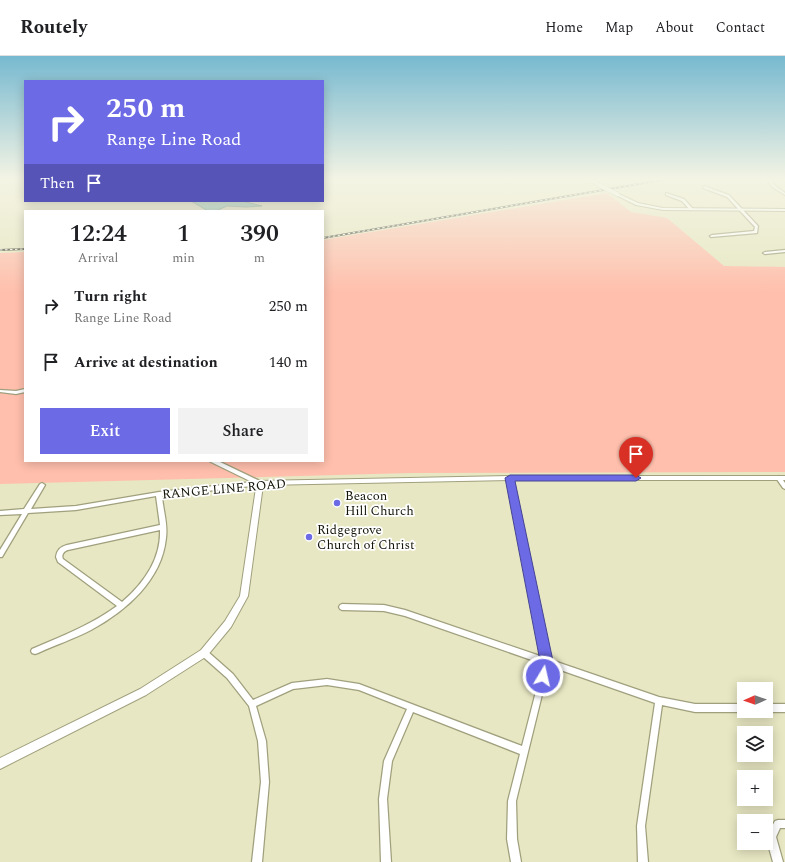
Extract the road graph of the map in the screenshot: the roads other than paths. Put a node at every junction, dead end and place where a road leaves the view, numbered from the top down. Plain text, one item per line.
1 (749, 218) edge
2 (712, 236) dead end
3 (785, 251) edge
4 (765, 253) dead end
5 (24, 390) edge
6 (0, 391) edge
7 (215, 462) edge
8 (510, 478) junction
9 (782, 478) edge
10 (260, 483) junction
11 (42, 485) dead end
12 (785, 487) edge
13 (159, 494) junction
14 (25, 512) junction
15 (0, 513) edge
16 (162, 527) junction
17 (0, 555) edge
18 (122, 606) junction
19 (342, 607) dead end
20 (35, 651) dead end
21 (204, 653) junction
22 (546, 661) junction
23 (659, 701) junction
24 (252, 704) junction
25 (411, 708) junction
26 (737, 708) edge
27 (773, 708) edge
28 (785, 708) edge
29 (523, 751) junction
30 (0, 764) edge
31 (785, 824) edge
32 (256, 862) edge
33 (386, 862) edge
34 (516, 862) edge
35 (643, 862) edge
36 (778, 862) edge

1 - 2 street
3 - 4 street
5 - 6 street
7 - 10 street
8 - 9 street, RANGE LINE ROAD
8 - 10 street, RANGE LINE ROAD
8 - 22 street
9 - 12 street
10 - 13 street, RANGE LINE ROAD
10 - 21 street
11 - 14 street
13 - 14 street, RANGE LINE ROAD
13 - 16 street
14 - 15 street, RANGE LINE ROAD
14 - 17 street
16 - 18 street
16 - 18 street
18 - 20 street
19 - 22 street
21 - 24 street
21 - 30 street
22 - 23 street
22 - 29 street
23 - 26 street
23 - 35 street
24 - 25 street
24 - 32 street
25 - 29 street
25 - 33 street
27 - 28 street
29 - 34 street
31 - 36 street

